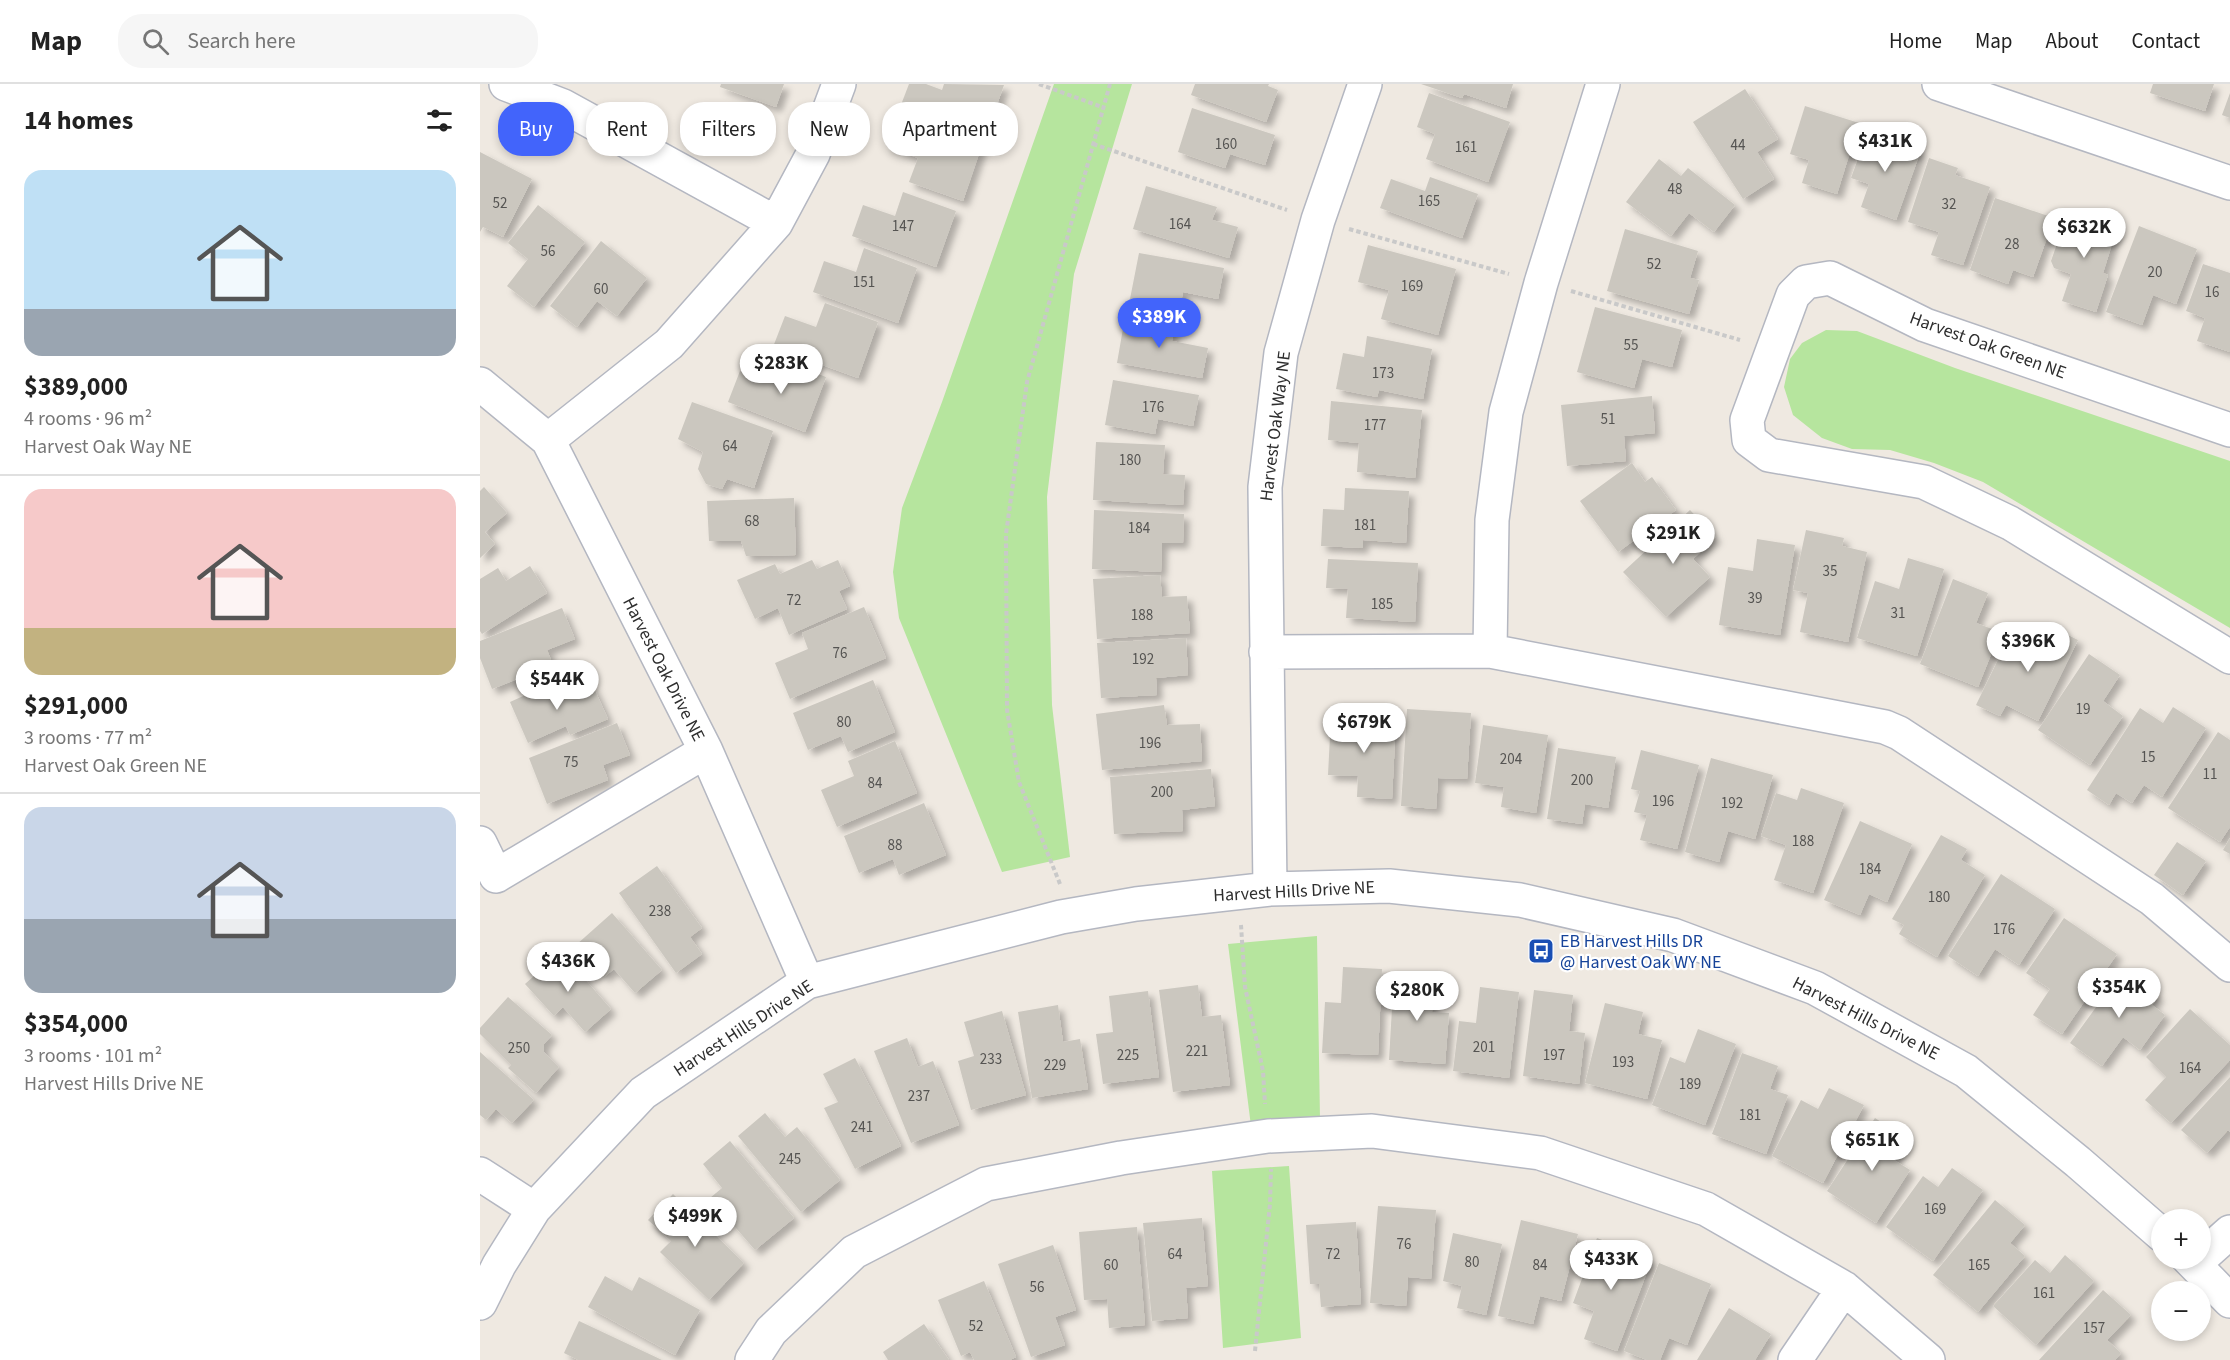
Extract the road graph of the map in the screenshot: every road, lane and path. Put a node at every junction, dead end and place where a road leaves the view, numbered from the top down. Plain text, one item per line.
1 (506, 84) edge
2 (838, 84) edge
3 (1039, 84) edge
4 (1110, 84) edge
5 (1365, 84) edge
6 (1603, 84) edge
7 (1940, 84) edge
8 (1102, 107) junction
9 (1093, 144) junction
10 (2230, 183) edge
11 (1318, 220) junction
12 (776, 223) junction
13 (480, 384) edge
14 (2230, 430) edge
15 (548, 440) junction
16 (1490, 651) junction
17 (1266, 652) junction
18 (2230, 657) edge
19 (706, 751) junction
20 (480, 843) edge
21 (1270, 889) junction
22 (1232, 892) junction
23 (1061, 917) junction
24 (2230, 965) edge
25 (807, 982) junction
26 (1266, 1114) dead end
27 (1272, 1161) dead end
28 (480, 1174) edge
29 (534, 1209) junction
30 (2151, 1225) edge
31 (2230, 1232) edge
32 (2211, 1246) edge
33 (489, 1259) edge
34 (2199, 1269) edge
35 (1844, 1288) junction
36 (2230, 1301) edge
37 (480, 1303) edge
38 (1255, 1351) dead end
39 (752, 1360) edge
40 (1795, 1360) edge
41 (1928, 1360) edge

1 - 12 street
2 - 12 street
3 - 8 path
4 - 8 path
5 - 11 street, Harvest Oak Way NE
6 - 16 street
7 - 10 street
8 - 9 path
9 - 11 path
9 - 23 path
11 - 17 street, Harvest Oak Way NE
12 - 15 street
13 - 15 street, Harvest Oak Drive NE
14 - 18 street, Harvest Oak Green NE
15 - 19 street, Harvest Oak Drive NE
16 - 17 street
16 - 24 street
17 - 21 street, Harvest Oak Way NE
19 - 20 street
19 - 25 street, Harvest Oak Drive NE
21 - 22 street, Harvest Hills Drive NE
21 - 30 street, Harvest Hills Drive NE
22 - 23 street, Harvest Hills Drive NE
22 - 26 path
23 - 25 street, Harvest Hills Drive NE
25 - 29 street, Harvest Hills Drive NE
27 - 38 path
28 - 29 street
29 - 33 street, Harvest Hills Drive NE
31 - 32 street
33 - 37 street, Harvest Hills Drive NE
34 - 36 street
35 - 39 street
35 - 40 street
35 - 41 street

